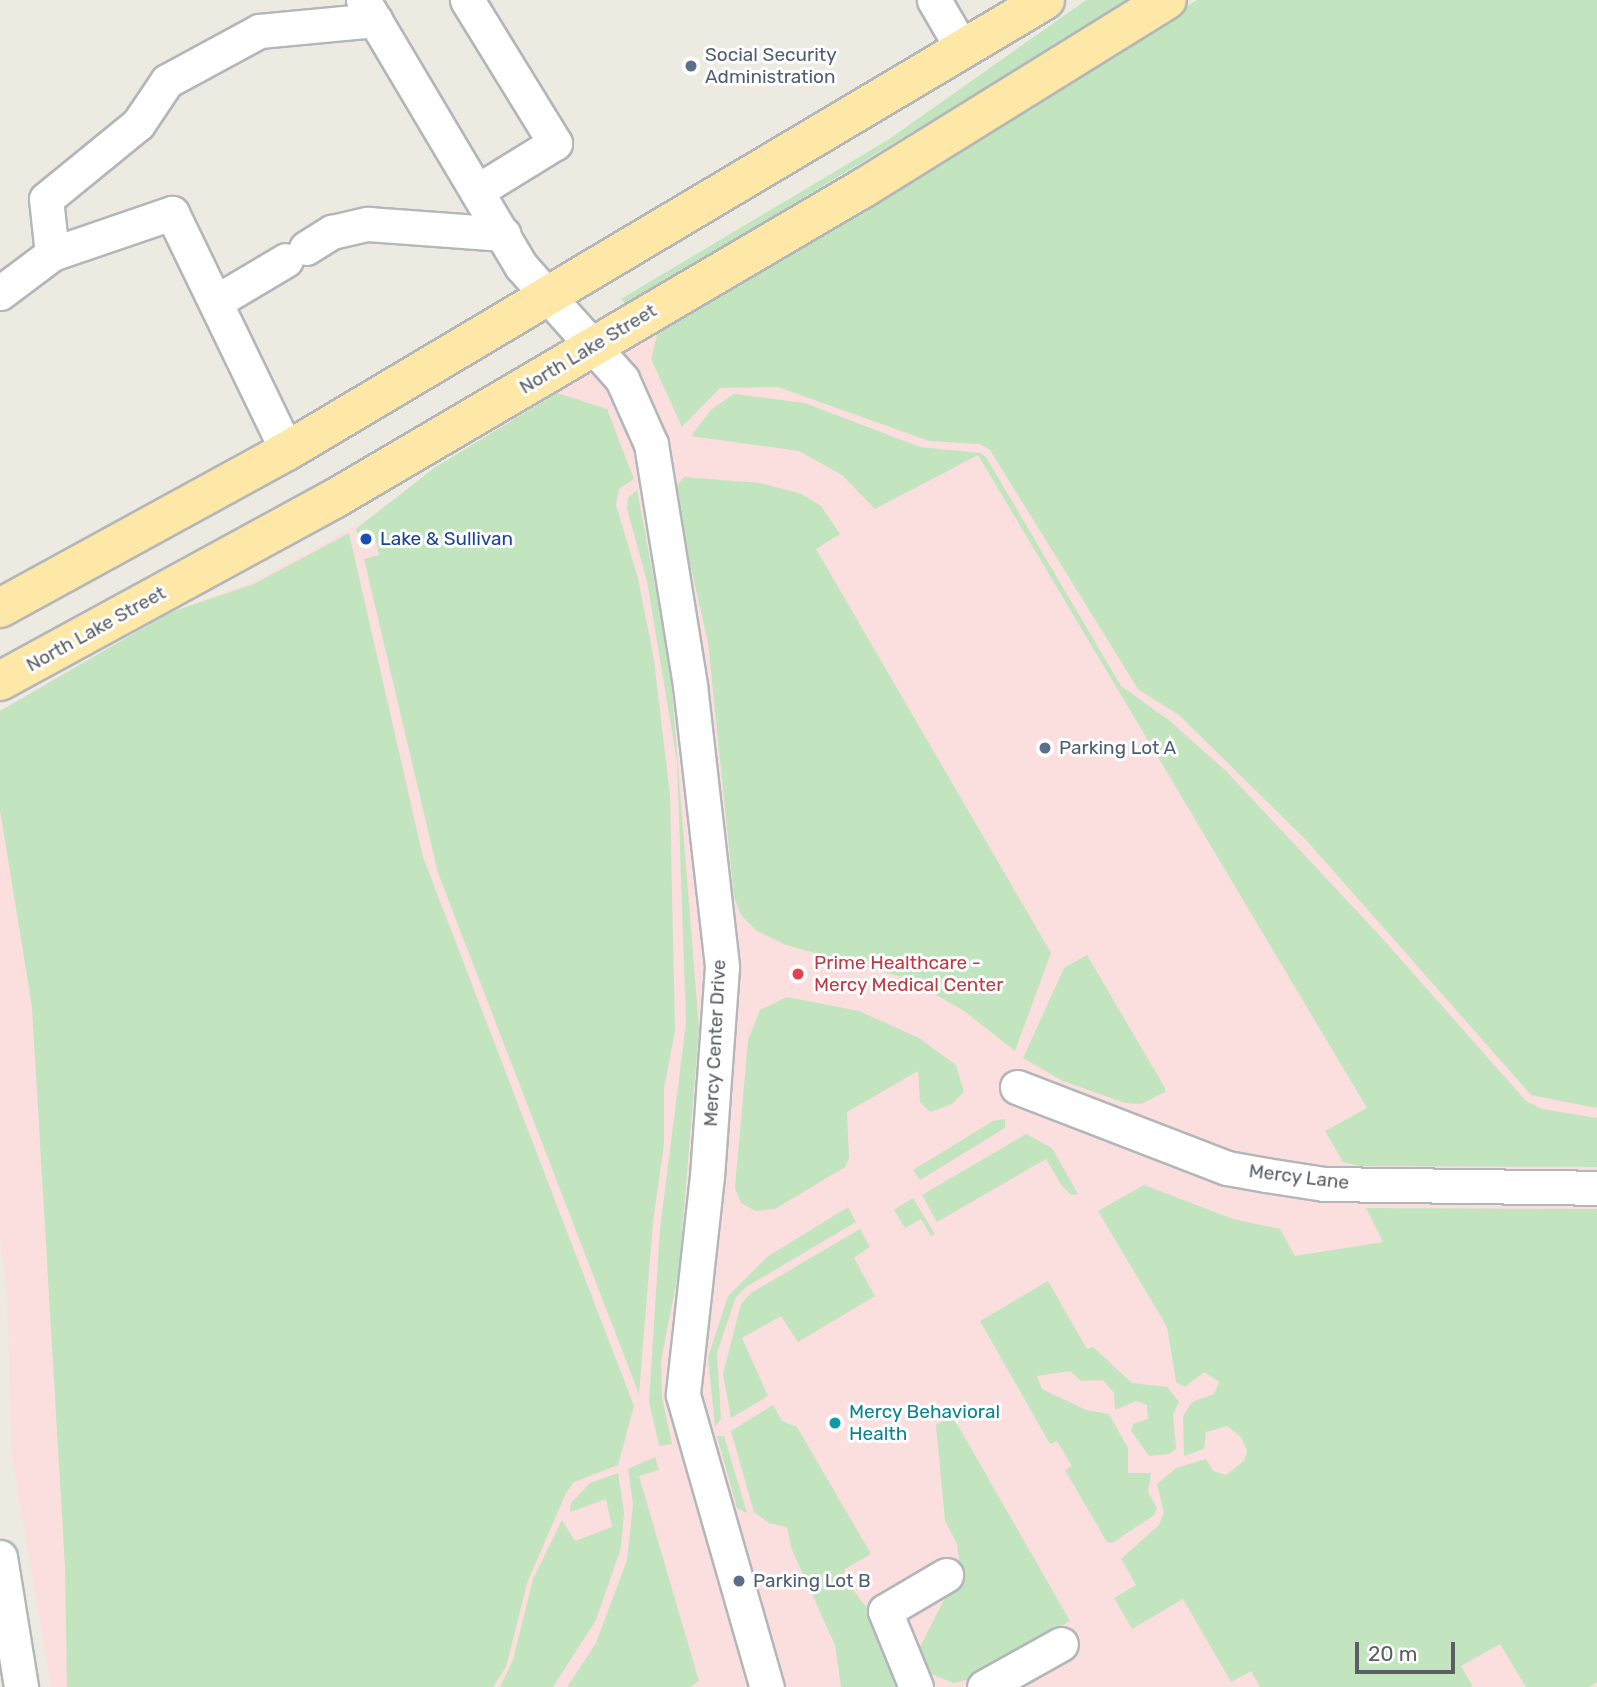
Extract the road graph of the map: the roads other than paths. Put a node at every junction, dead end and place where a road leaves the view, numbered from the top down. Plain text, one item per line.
1 (467, 0) edge
2 (934, 0) edge
3 (1045, 0) edge
4 (1167, 0) edge
5 (369, 10) edge
6 (962, 50) junction
7 (477, 191) junction
8 (505, 234) junction
9 (52, 254) junction
10 (0, 293) edge
11 (549, 298) junction
12 (217, 300) junction
13 (592, 346) junction
14 (287, 452) junction
15 (0, 608) edge
16 (0, 681) edge
17 (1017, 1087) dead end
18 (1597, 1188) edge
19 (0, 1557) edge
20 (946, 1574) dead end
21 (1061, 1644) dead end
22 (22, 1687) edge
23 (767, 1687) edge
24 (916, 1687) edge
25 (984, 1687) edge

1 - 7 street
2 - 6 street
3 - 6 main road
4 - 13 main road, North Lake Street
5 - 7 street, Mercy Center Drive
5 - 9 street
6 - 11 main road
7 - 8 street, Mercy Center Drive
8 - 11 street, Mercy Center Drive
8 - 12 street
9 - 10 street
9 - 12 street
11 - 13 street, Mercy Center Drive
11 - 14 main road
12 - 14 street
13 - 16 main road, North Lake Street
13 - 23 street, Mercy Center Drive
14 - 15 main road
17 - 18 street, Mercy Lane
19 - 22 street
20 - 24 street
21 - 25 street

